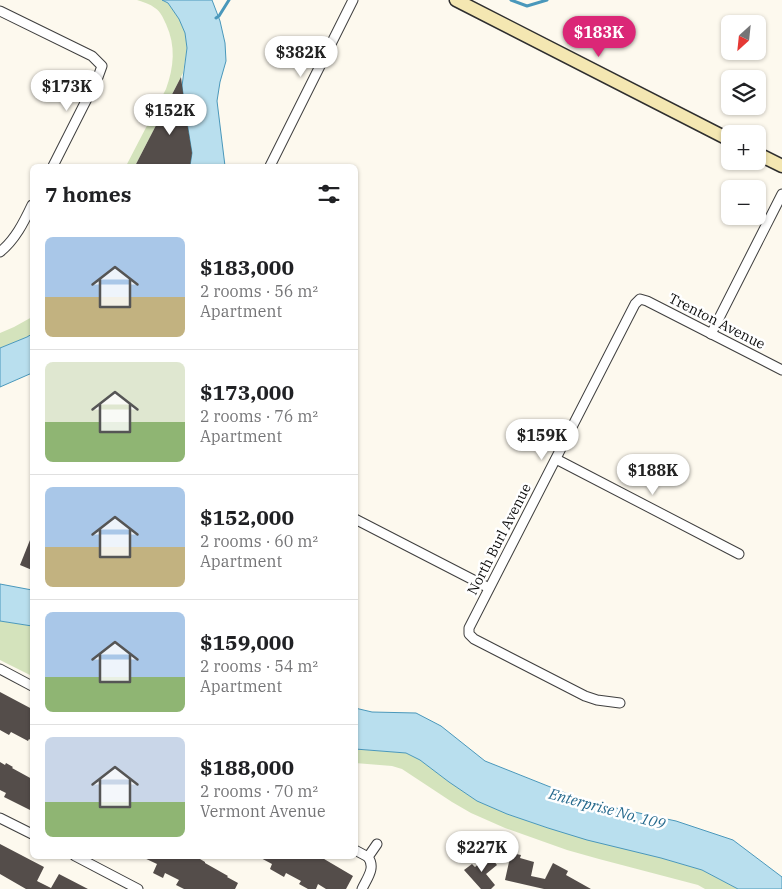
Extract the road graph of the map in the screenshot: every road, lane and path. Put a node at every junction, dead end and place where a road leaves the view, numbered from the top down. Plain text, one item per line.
1 (353, 0) edge
2 (456, 0) edge
3 (0, 11) edge
4 (721, 135) edge
5 (766, 158) edge
6 (53, 164) edge
7 (271, 164) edge
8 (782, 166) edge
9 (782, 194) edge
10 (30, 209) edge
11 (0, 252) edge
12 (640, 299) joint
13 (711, 334) junction
14 (782, 370) edge
15 (556, 459) junction
16 (358, 521) edge
17 (739, 554) dead end
18 (489, 588) junction
19 (0, 669) edge
20 (30, 685) edge
21 (620, 703) dead end
22 (0, 818) edge
23 (30, 833) edge
24 (377, 844) dead end
25 (358, 851) edge
26 (368, 856) junction
27 (81, 859) edge
28 (138, 889) edge
29 (362, 889) edge

1 - 7 street
2 - 4 street
3 - 6 street
5 - 8 street
9 - 13 street
10 - 11 street
12 - 13 street, Trenton Avenue
12 - 15 street, North Burl Avenue
13 - 14 street, Trenton Avenue
15 - 17 street
15 - 18 street, North Burl Avenue
16 - 18 street
18 - 21 street, North Burl Avenue
19 - 20 street
22 - 23 street
24 - 26 street
25 - 26 street
26 - 29 street
27 - 28 street

